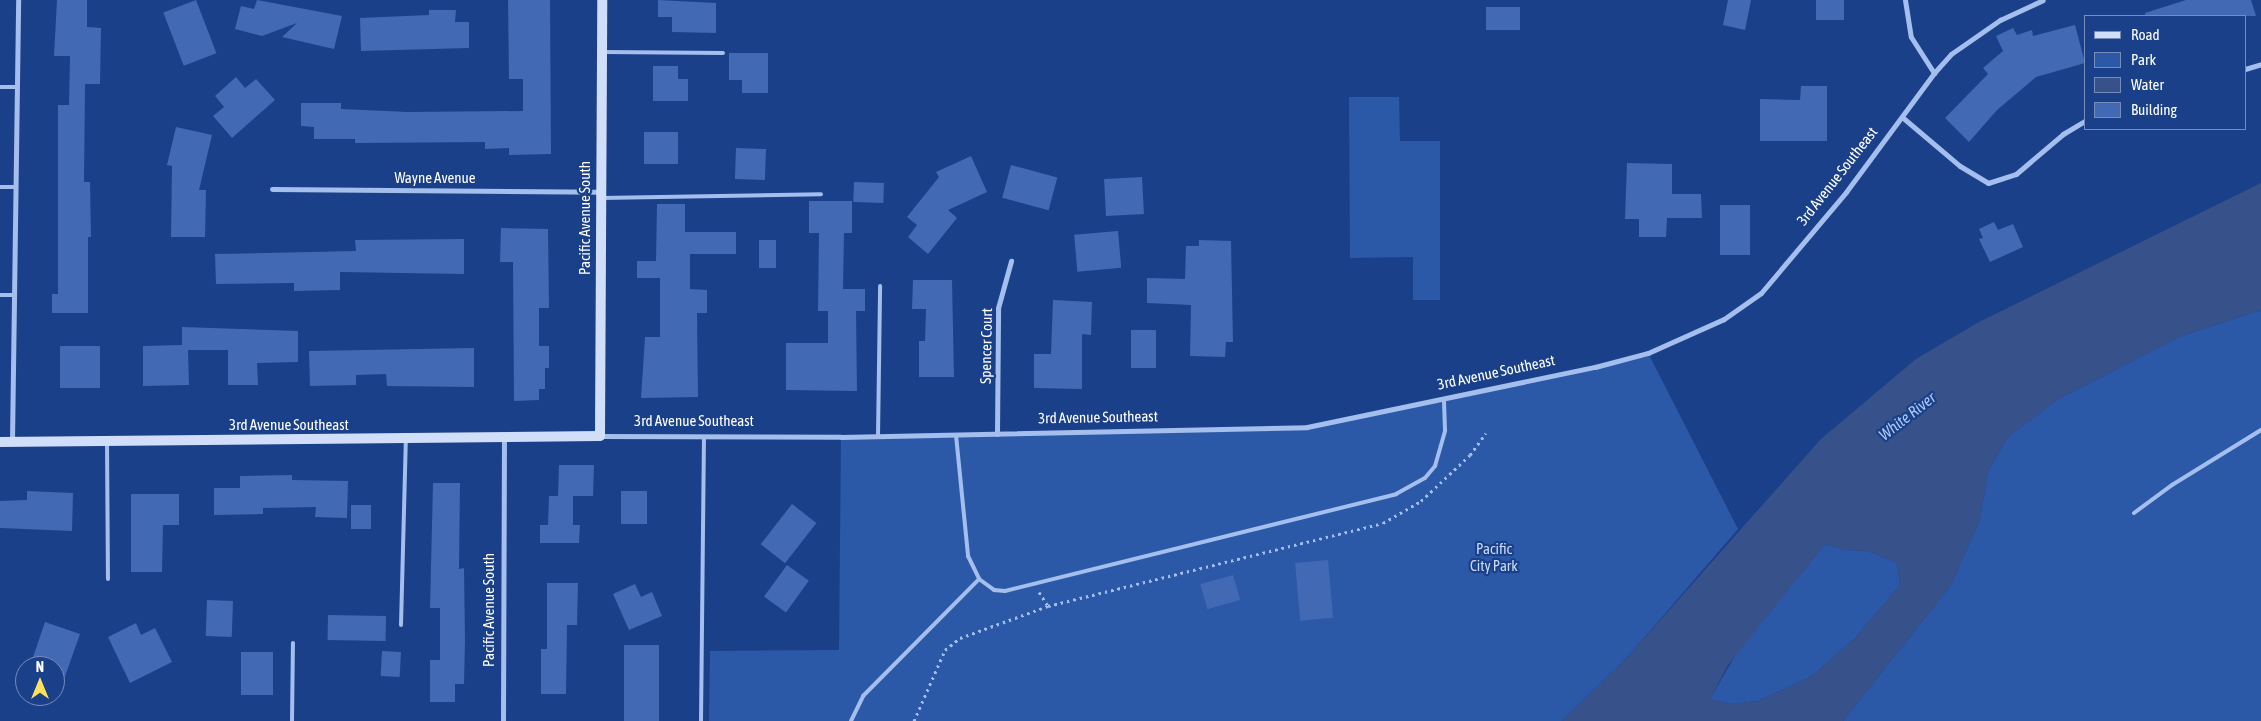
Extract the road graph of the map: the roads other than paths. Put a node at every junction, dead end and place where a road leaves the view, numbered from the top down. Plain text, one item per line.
1 (18, 0) edge
2 (602, 0) edge
3 (1905, 0) edge
4 (2043, 0) edge
5 (601, 52) junction
6 (722, 53) dead end
7 (2261, 64) edge
8 (2246, 69) edge
9 (1934, 73) junction
10 (0, 87) edge
11 (17, 87) junction
12 (1902, 117) junction
13 (2084, 122) edge
14 (16, 186) junction
15 (0, 187) edge
16 (272, 189) dead end
17 (821, 194) dead end
18 (599, 195) junction
19 (1010, 261) dead end
20 (880, 286) dead end
21 (0, 295) edge
22 (14, 295) junction
23 (1444, 399) junction
24 (2261, 430) edge
25 (997, 434) junction
26 (956, 435) junction
27 (600, 436) junction
28 (704, 437) junction
29 (878, 437) junction
30 (504, 438) junction
31 (406, 439) junction
32 (107, 441) junction
33 (0, 442) edge
34 (12, 442) junction
35 (2134, 513) dead end
36 (108, 579) dead end
37 (979, 579) junction
38 (402, 625) dead end
39 (293, 643) dead end
40 (292, 721) edge
41 (503, 721) edge
42 (701, 721) edge
43 (851, 721) edge

1 - 11 street
2 - 5 street, Pacific Avenue South
3 - 9 street
4 - 9 street, 3rd Avenue Southeast
5 - 6 lane
5 - 18 street, Pacific Avenue South
7 - 8 street
9 - 12 street, 3rd Avenue Southeast
10 - 11 lane
11 - 14 street
12 - 13 street
12 - 23 street, 3rd Avenue Southeast
14 - 15 lane
14 - 22 street
16 - 18 street, Wayne Avenue
17 - 18 lane
18 - 27 street, Pacific Avenue South
19 - 25 street, Spencer Court
20 - 29 lane
21 - 22 lane
22 - 34 street
23 - 25 street, 3rd Avenue Southeast
23 - 37 lane
24 - 35 lane
25 - 26 street, 3rd Avenue Southeast
26 - 29 street, 3rd Avenue Southeast
26 - 37 lane
27 - 28 street, 3rd Avenue Southeast
27 - 30 street, 3rd Avenue Southeast
28 - 29 street, 3rd Avenue Southeast
28 - 42 lane
30 - 31 street, 3rd Avenue Southeast
30 - 41 street, Pacific Avenue South
31 - 32 street, 3rd Avenue Southeast
31 - 38 lane
32 - 34 street, 3rd Avenue Southeast
32 - 36 lane
33 - 34 street, 3rd Avenue Southeast
37 - 43 lane
39 - 40 lane

